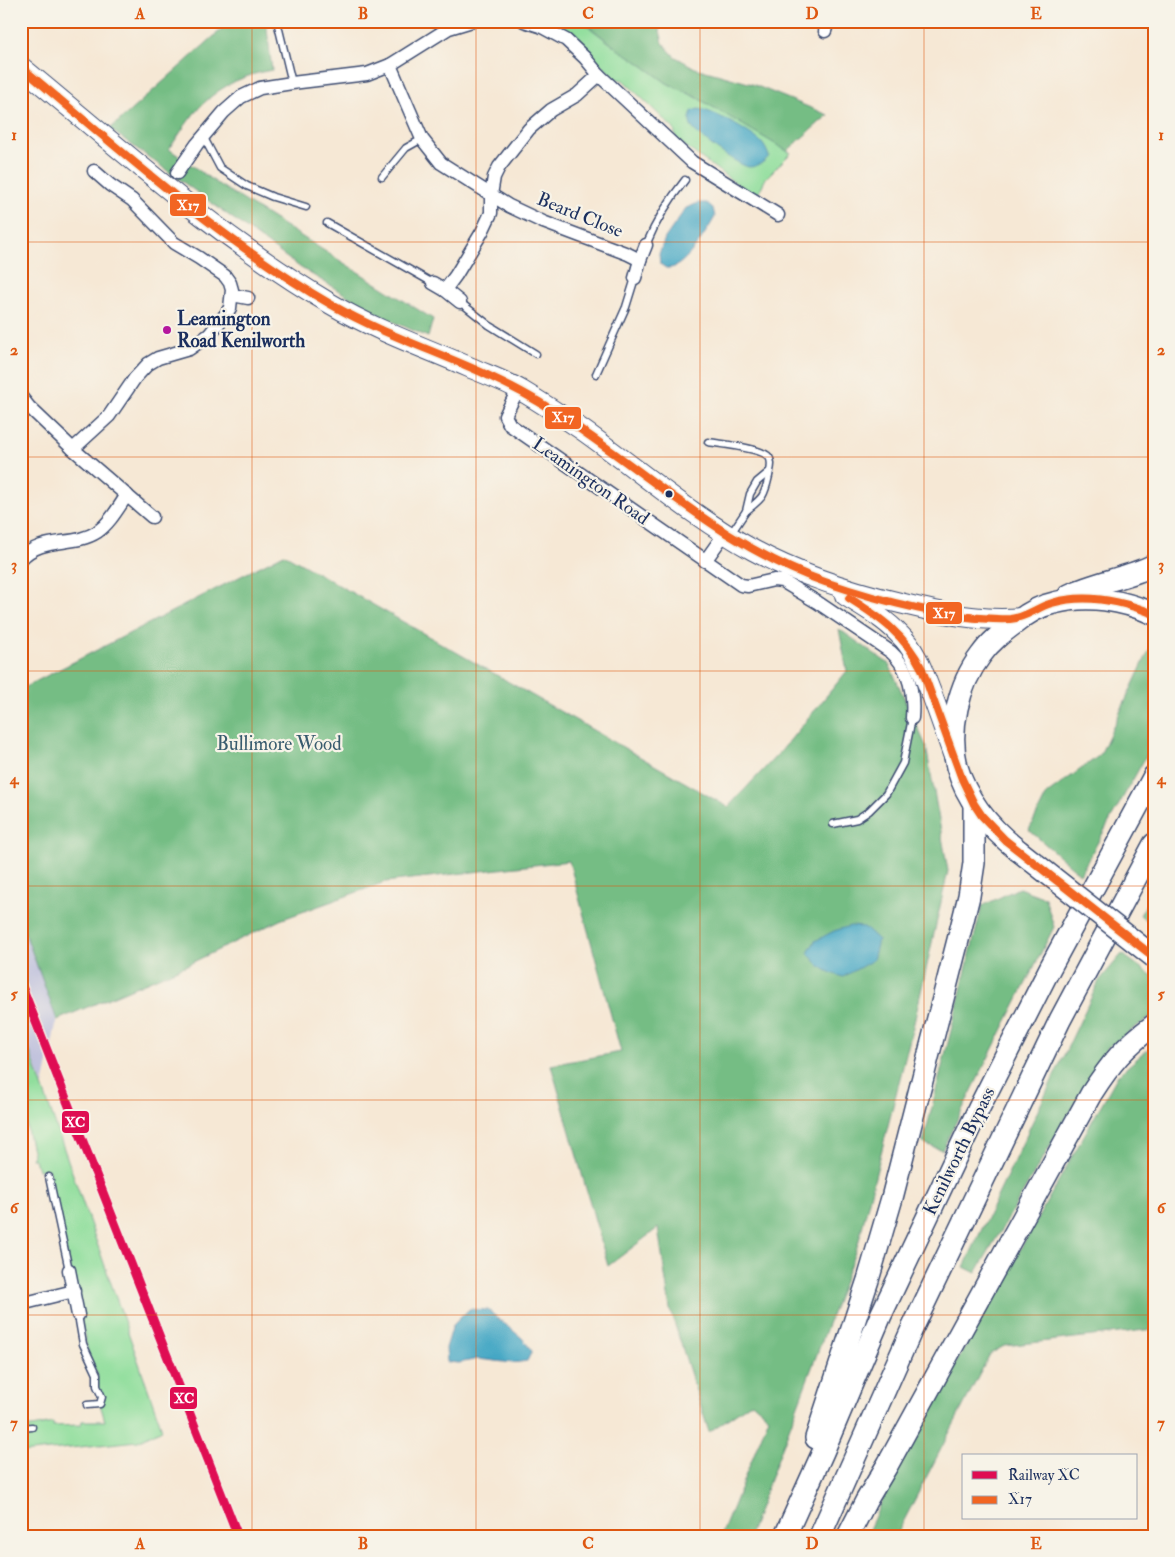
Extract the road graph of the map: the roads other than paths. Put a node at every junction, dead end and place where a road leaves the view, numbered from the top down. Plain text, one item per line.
1 (277, 21) edge
2 (472, 21) edge
3 (524, 21) edge
4 (447, 24) edge
5 (390, 65) junction
6 (21, 66) edge
7 (599, 75) junction
8 (292, 83) junction
9 (203, 136) junction
10 (422, 139) junction
11 (94, 171) dead end
12 (177, 173) junction
13 (152, 175) junction
14 (382, 177) dead end
15 (685, 180) dead end
16 (491, 195) junction
17 (182, 199) junction
18 (306, 206) dead end
19 (778, 215) dead end
20 (327, 223) dead end
21 (646, 245) joint
22 (640, 260) junction
23 (635, 278) joint
24 (433, 283) joint
25 (445, 290) junction
26 (232, 295) junction
27 (248, 298) dead end
28 (460, 302) joint
29 (536, 354) dead end
30 (596, 374) dead end
31 (518, 389) junction
32 (21, 397) edge
33 (708, 442) dead end
34 (74, 449) junction
35 (770, 472) junction
36 (127, 496) junction
37 (746, 511) junction
38 (152, 517) dead end
39 (728, 534) junction
40 (21, 559) edge
41 (705, 561) junction
42 (1154, 565) edge
43 (822, 581) junction
44 (1053, 603) junction
45 (1154, 614) edge
46 (1021, 618) junction
47 (912, 718) joint
48 (958, 768) junction
49 (1154, 776) edge
50 (974, 804) junction
51 (833, 824) dead end
52 (1154, 844) edge
53 (1154, 957) edge
54 (1154, 1025) edge
55 (49, 1177) dead end
56 (69, 1270) joint
57 (74, 1291) junction
58 (21, 1304) edge
59 (78, 1315) joint
60 (87, 1405) dead end
61 (21, 1428) edge
62 (32, 1428) dead end
63 (787, 1532) edge
64 (820, 1536) edge
65 (848, 1536) edge

1 - 8 lane
2 - 4 street
3 - 7 street
4 - 5 street
5 - 8 street
5 - 10 street, Beard Close
6 - 13 main road, Leamington Road
7 - 16 street
7 - 19 street
8 - 9 street
9 - 12 street
9 - 18 lane
10 - 14 lane
10 - 16 street, Beard Close
11 - 26 street
12 - 13 street
12 - 17 street
13 - 17 main road, Leamington Road
15 - 21 lane
16 - 22 street, Beard Close
16 - 25 street
17 - 31 main road, Leamington Road
20 - 24 lane
21 - 22 street
22 - 23 street
23 - 30 lane
24 - 25 street
25 - 28 street
26 - 27 street
26 - 34 street
28 - 29 lane
31 - 39 main road, Leamington Road
31 - 41 street, Leamington Road
32 - 34 street
33 - 35 lane
34 - 36 street
35 - 37 lane
35 - 37 lane
36 - 38 street
36 - 40 street
37 - 39 lane
39 - 41 street
39 - 43 main road, Leamington Road
41 - 47 street, Leamington Road
42 - 44 highway
43 - 46 main road, Leamington Road
43 - 48 main road, Leamington Road
44 - 45 highway
44 - 46 highway
46 - 48 highway
47 - 51 lane, Leamington Road
48 - 50 highway
49 - 63 highway, Kenilworth Bypass
50 - 53 highway, bridge
50 - 63 highway
52 - 64 highway, Kenilworth Bypass
54 - 65 highway
55 - 56 lane
56 - 57 street
57 - 58 street
57 - 59 street
59 - 60 lane
61 - 62 lane

